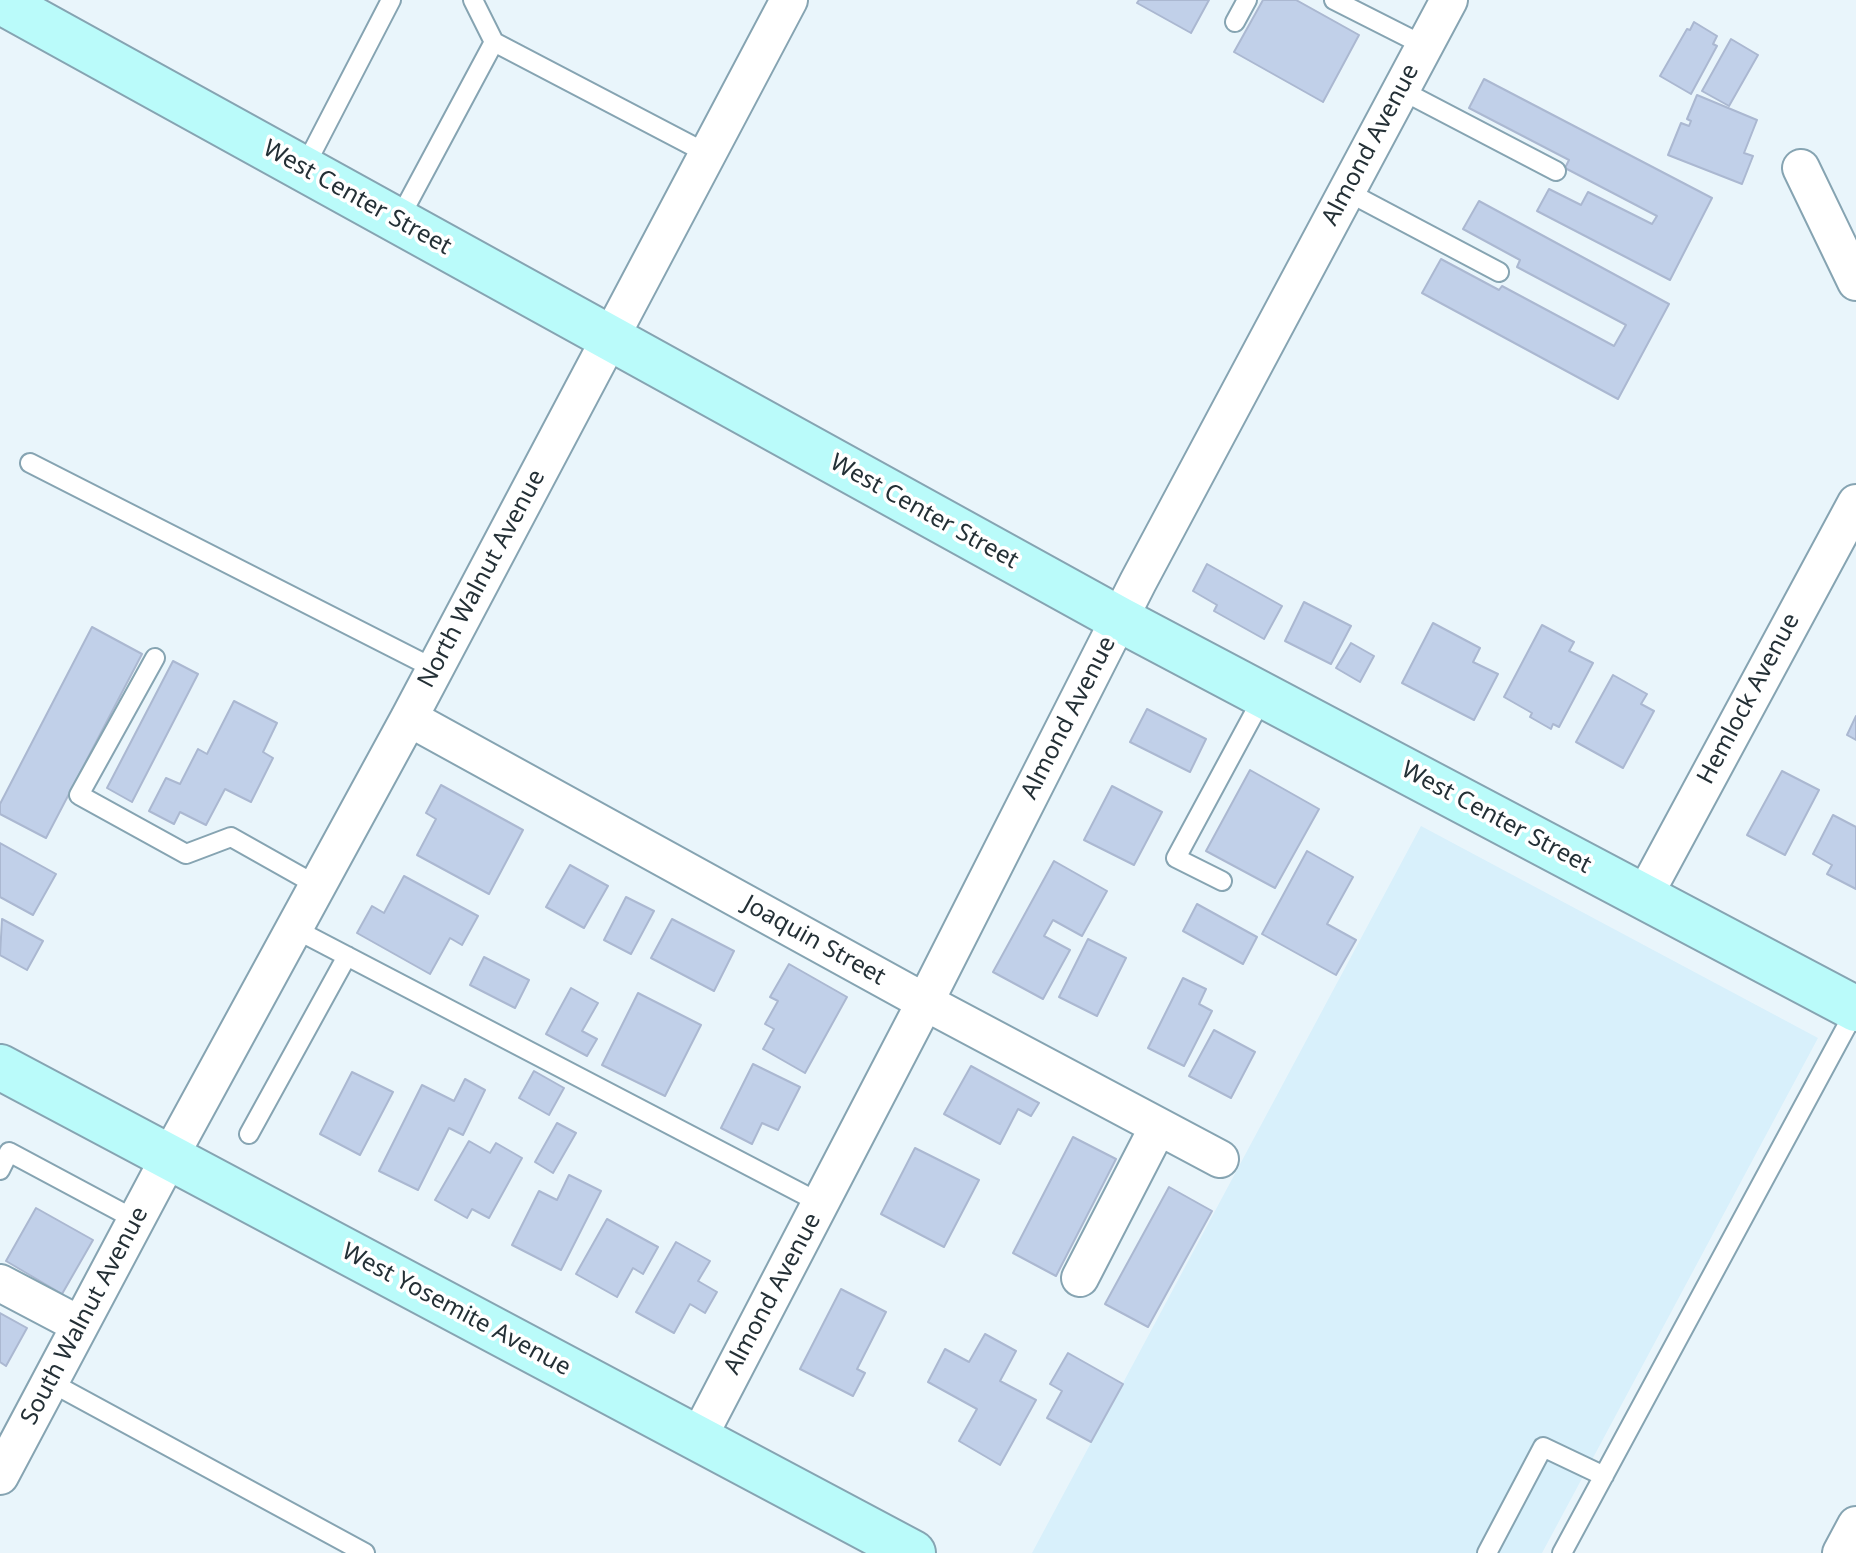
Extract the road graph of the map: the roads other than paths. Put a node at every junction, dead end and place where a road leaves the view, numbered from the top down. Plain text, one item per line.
1 (391, 0) edge
2 (473, 0) edge
3 (789, 0) edge
4 (1247, 0) edge
5 (1334, 0) edge
6 (1449, 0) edge
7 (0, 1) edge
8 (1235, 22) dead end
9 (494, 42) junction
10 (1425, 46) junction
11 (1401, 90) junction
12 (708, 154) junction
13 (304, 168) junction
14 (1801, 168) dead end
15 (1556, 171) dead end
16 (1346, 191) junction
17 (398, 221) junction
18 (1499, 272) dead end
19 (1856, 282) edge
20 (609, 339) junction
21 (30, 463) dead end
22 (1856, 503) edge
23 (1119, 619) junction
24 (155, 658) dead end
25 (435, 669) junction
26 (1264, 695) junction
27 (409, 718) junction
28 (1222, 881) dead end
29 (318, 886) junction
30 (1644, 896) junction
31 (295, 929) junction
32 (347, 956) junction
33 (925, 1002) junction
34 (1856, 1009) edge
35 (0, 1067) edge
36 (1158, 1127) junction
37 (249, 1134) dead end
38 (170, 1156) junction
39 (1220, 1159) dead end
40 (0, 1170) edge
41 (820, 1203) junction
42 (136, 1220) junction
43 (1080, 1278) dead end
44 (0, 1283) edge
45 (80, 1325) junction
46 (50, 1382) junction
47 (697, 1440) junction
48 (0, 1476) edge
49 (1604, 1476) junction
50 (1856, 1525) edge
51 (365, 1553) edge
52 (913, 1553) edge
53 (1487, 1553) edge
54 (1562, 1553) edge
55 (1841, 1553) edge

1 - 13 lane
2 - 9 lane
3 - 12 street, North Walnut Avenue
4 - 8 lane
5 - 10 lane
6 - 10 street, Almond Avenue
7 - 13 street, West Center Street
9 - 12 lane
9 - 17 lane
10 - 11 street, Almond Avenue
11 - 15 lane
11 - 16 street, Almond Avenue
12 - 20 street, North Walnut Avenue
13 - 17 street, West Center Street
14 - 19 street
16 - 18 lane
16 - 23 street, Almond Avenue
17 - 20 street, West Center Street
20 - 23 street, West Center Street
20 - 25 street, North Walnut Avenue
21 - 25 lane
22 - 30 street, Hemlock Avenue
23 - 26 street, West Center Street
23 - 33 street, Almond Avenue
24 - 29 lane
25 - 27 street, North Walnut Avenue
26 - 28 lane
26 - 30 street, West Center Street
27 - 29 street, North Walnut Avenue
27 - 33 street, Joaquin Street
29 - 31 street, North Walnut Avenue
30 - 34 street, West Center Street
31 - 32 lane
31 - 38 street, North Walnut Avenue
32 - 37 lane
32 - 41 lane
33 - 36 street, Joaquin Street
33 - 41 street, Almond Avenue
34 - 49 lane
35 - 38 street, West Yosemite Avenue
36 - 39 street, Joaquin Street
36 - 43 street
38 - 42 street, South Walnut Avenue
38 - 47 street, West Yosemite Avenue
40 - 42 lane
41 - 47 street, Almond Avenue
42 - 45 street, South Walnut Avenue
44 - 45 street
45 - 46 street, South Walnut Avenue
46 - 48 street, South Walnut Avenue
46 - 51 lane
47 - 52 street, West Yosemite Avenue
49 - 53 lane
49 - 54 lane
50 - 55 street

